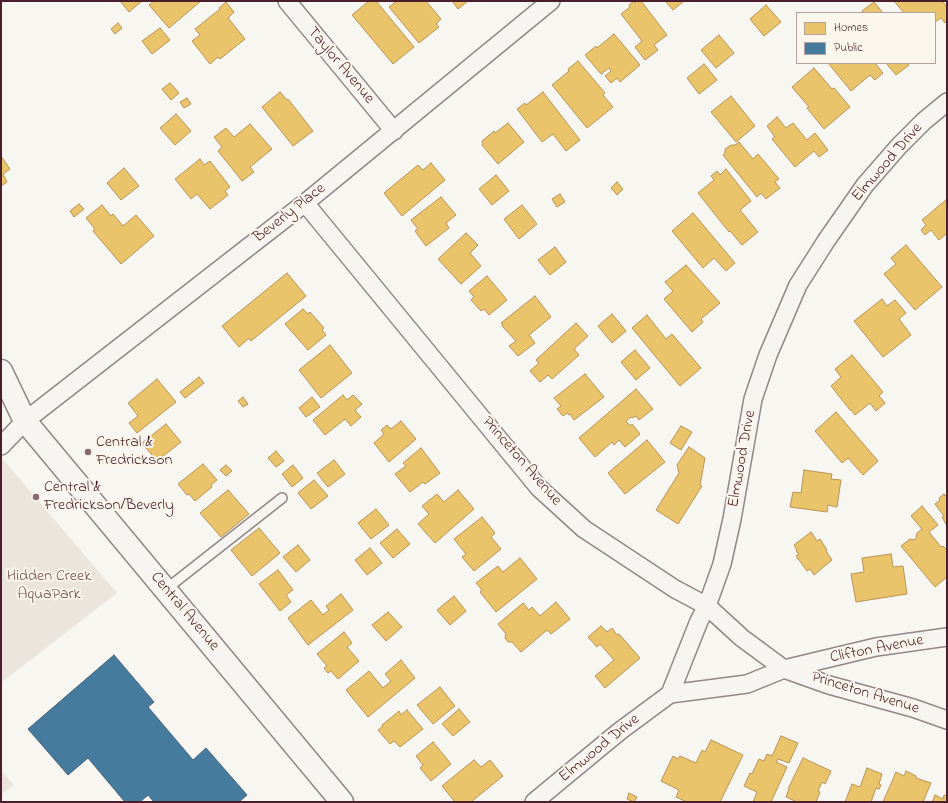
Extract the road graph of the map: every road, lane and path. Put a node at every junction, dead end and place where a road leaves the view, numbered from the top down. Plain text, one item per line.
1 (287, 1) edge
2 (551, 1) edge
3 (947, 102) edge
4 (394, 131) junction
5 (304, 203) junction
6 (1, 372) edge
7 (1, 407) edge
8 (25, 421) junction
9 (1, 446) edge
10 (282, 498) dead end
11 (165, 590) junction
12 (707, 606) junction
13 (947, 637) edge
14 (784, 669) junction
15 (670, 694) junction
16 (947, 720) edge
17 (342, 802) edge
18 (534, 802) edge

1 - 4 street, Taylor Avenue
2 - 4 street, Beverly Place
3 - 12 street, Elmwood Drive
4 - 5 street, Beverly Place
5 - 8 street, Beverly Place
5 - 12 street, Princeton Avenue
6 - 8 main road
7 - 8 main road
8 - 9 street, Beverly Place
8 - 11 main road, Central Avenue
10 - 11 lane
11 - 17 main road, Central Avenue
12 - 14 street, Princeton Avenue
12 - 15 street, Elmwood Drive
13 - 14 street, Clifton Avenue
14 - 15 street
14 - 16 street, Princeton Avenue
15 - 18 street, Elmwood Drive

